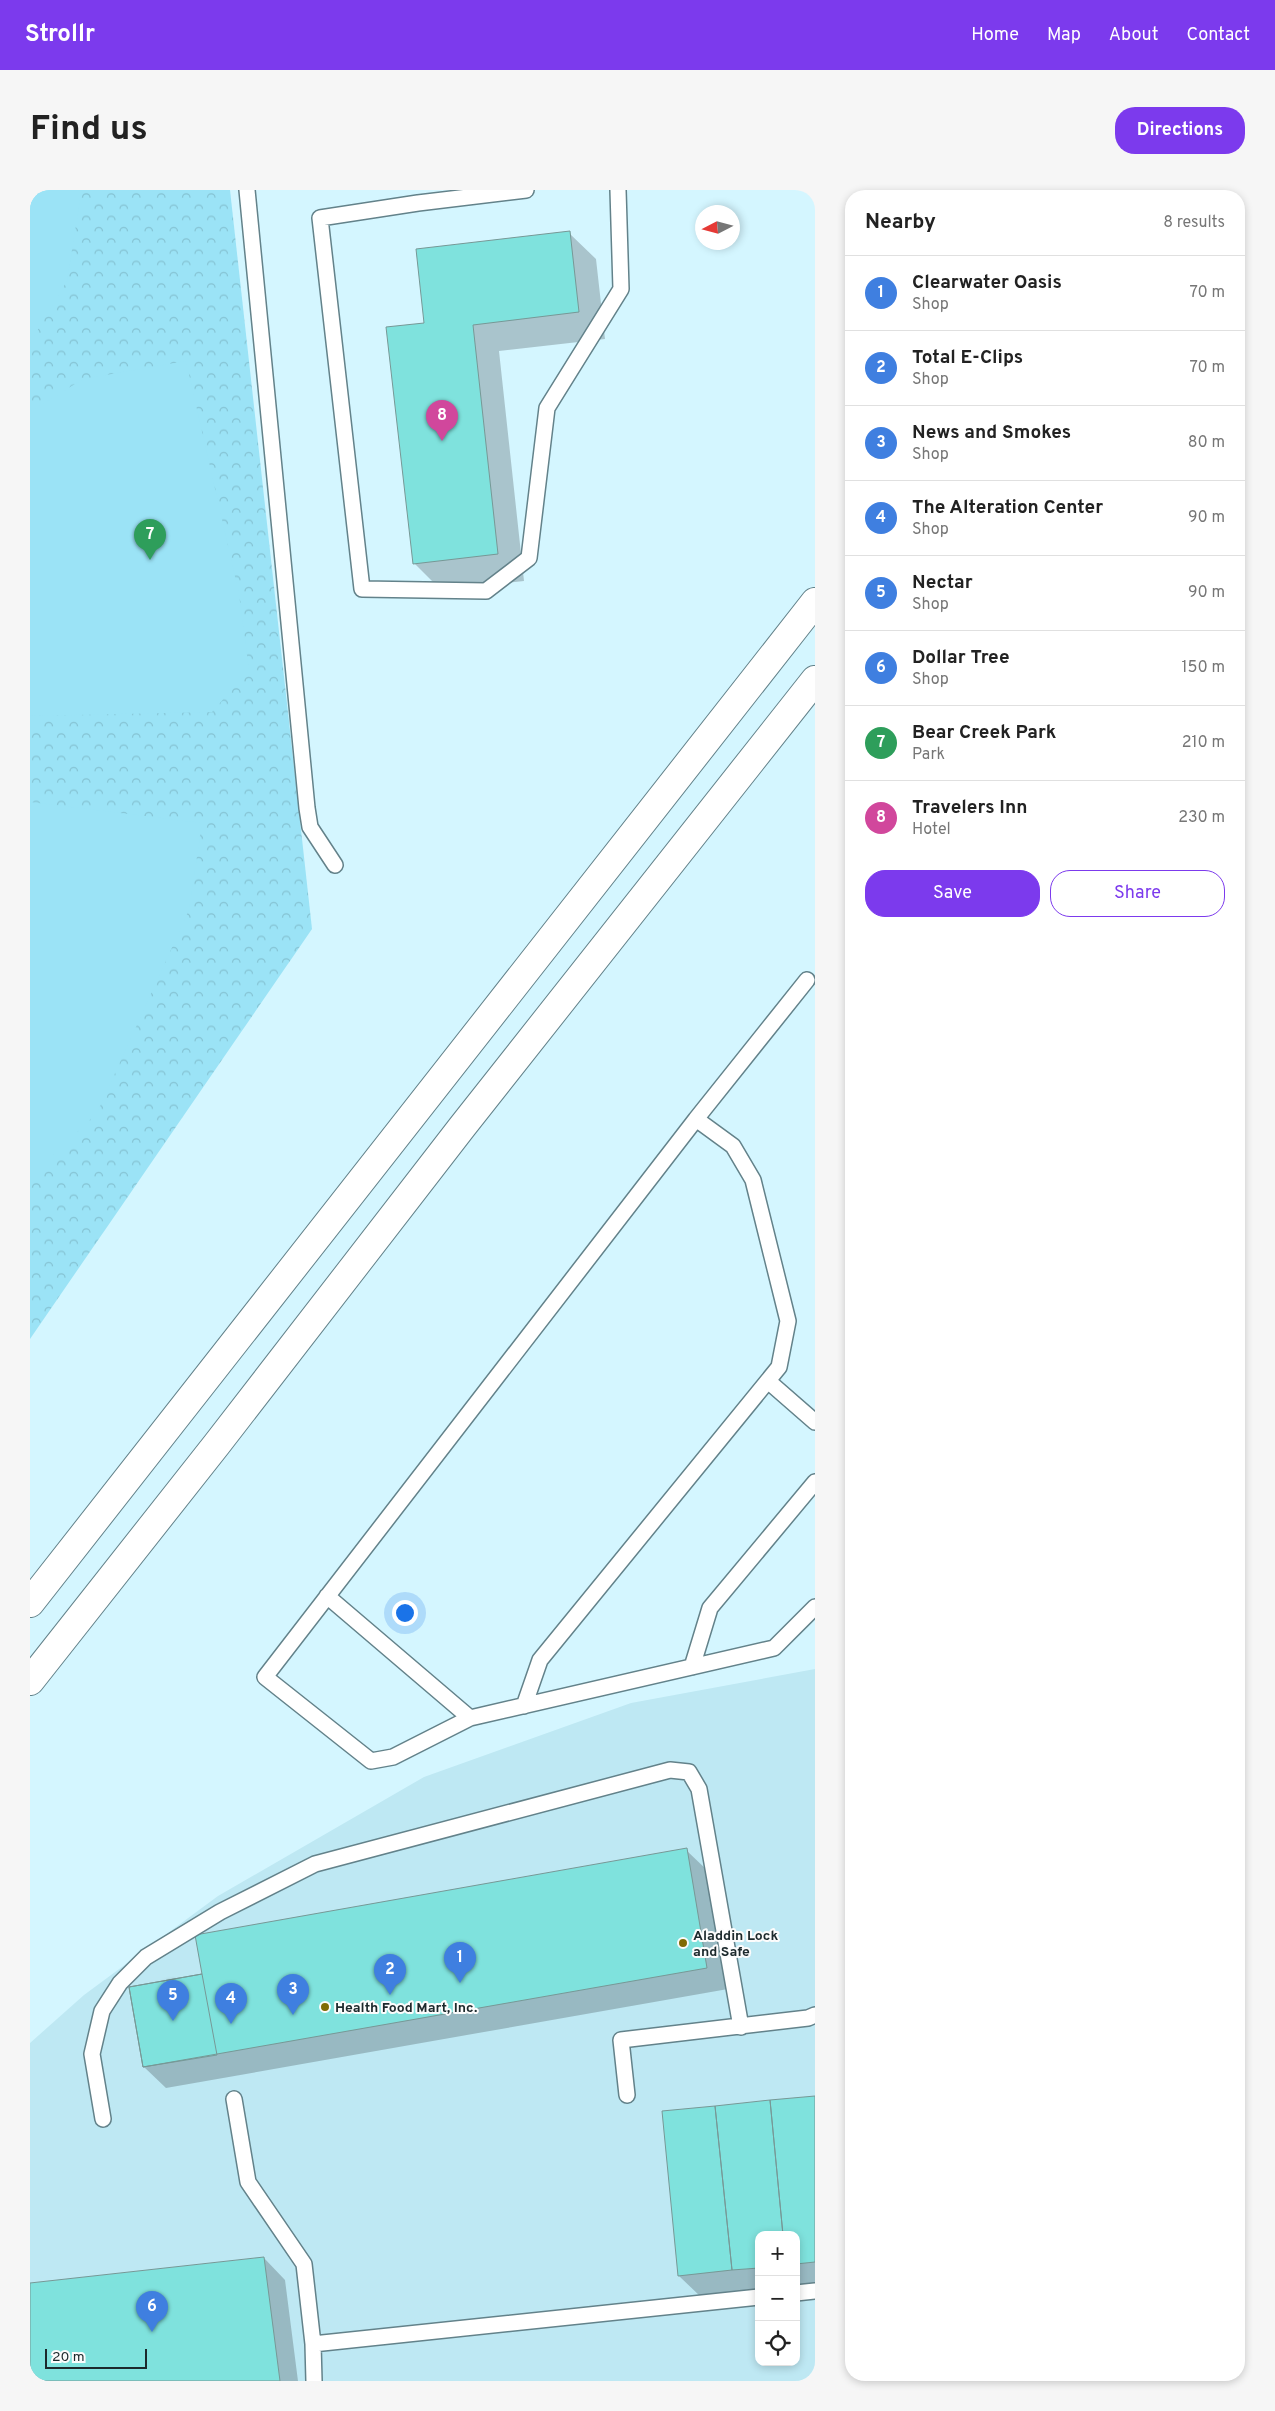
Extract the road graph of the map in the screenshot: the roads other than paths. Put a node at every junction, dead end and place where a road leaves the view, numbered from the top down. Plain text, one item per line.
1 (247, 190) edge
2 (526, 190) edge
3 (618, 190) edge
4 (417, 196) edge
5 (815, 602) edge
6 (815, 680) edge
7 (335, 865) dead end
8 (807, 980) dead end
9 (696, 1119) junction
10 (768, 1381) junction
11 (815, 1422) edge
12 (815, 1482) edge
13 (327, 1596) junction
14 (30, 1603) edge
15 (815, 1607) edge
16 (692, 1667) junction
17 (30, 1681) edge
18 (524, 1706) junction
19 (470, 1718) junction
20 (815, 2015) edge
21 (742, 2027) junction
22 (627, 2095) dead end
23 (234, 2099) dead end
24 (103, 2119) dead end
25 (815, 2291) edge
26 (800, 2293) edge
27 (755, 2297) edge
28 (313, 2344) junction
29 (314, 2381) edge

1 - 7 lane
2 - 4 lane
3 - 4 lane
5 - 14 highway
6 - 17 highway
8 - 9 lane
9 - 10 lane
9 - 13 lane
10 - 11 lane
10 - 18 lane
12 - 16 lane
13 - 19 lane
13 - 19 lane
15 - 16 lane
16 - 18 lane
18 - 19 lane
20 - 21 lane
21 - 22 lane
21 - 24 lane
23 - 28 lane
25 - 26 lane
27 - 28 lane
28 - 29 lane

